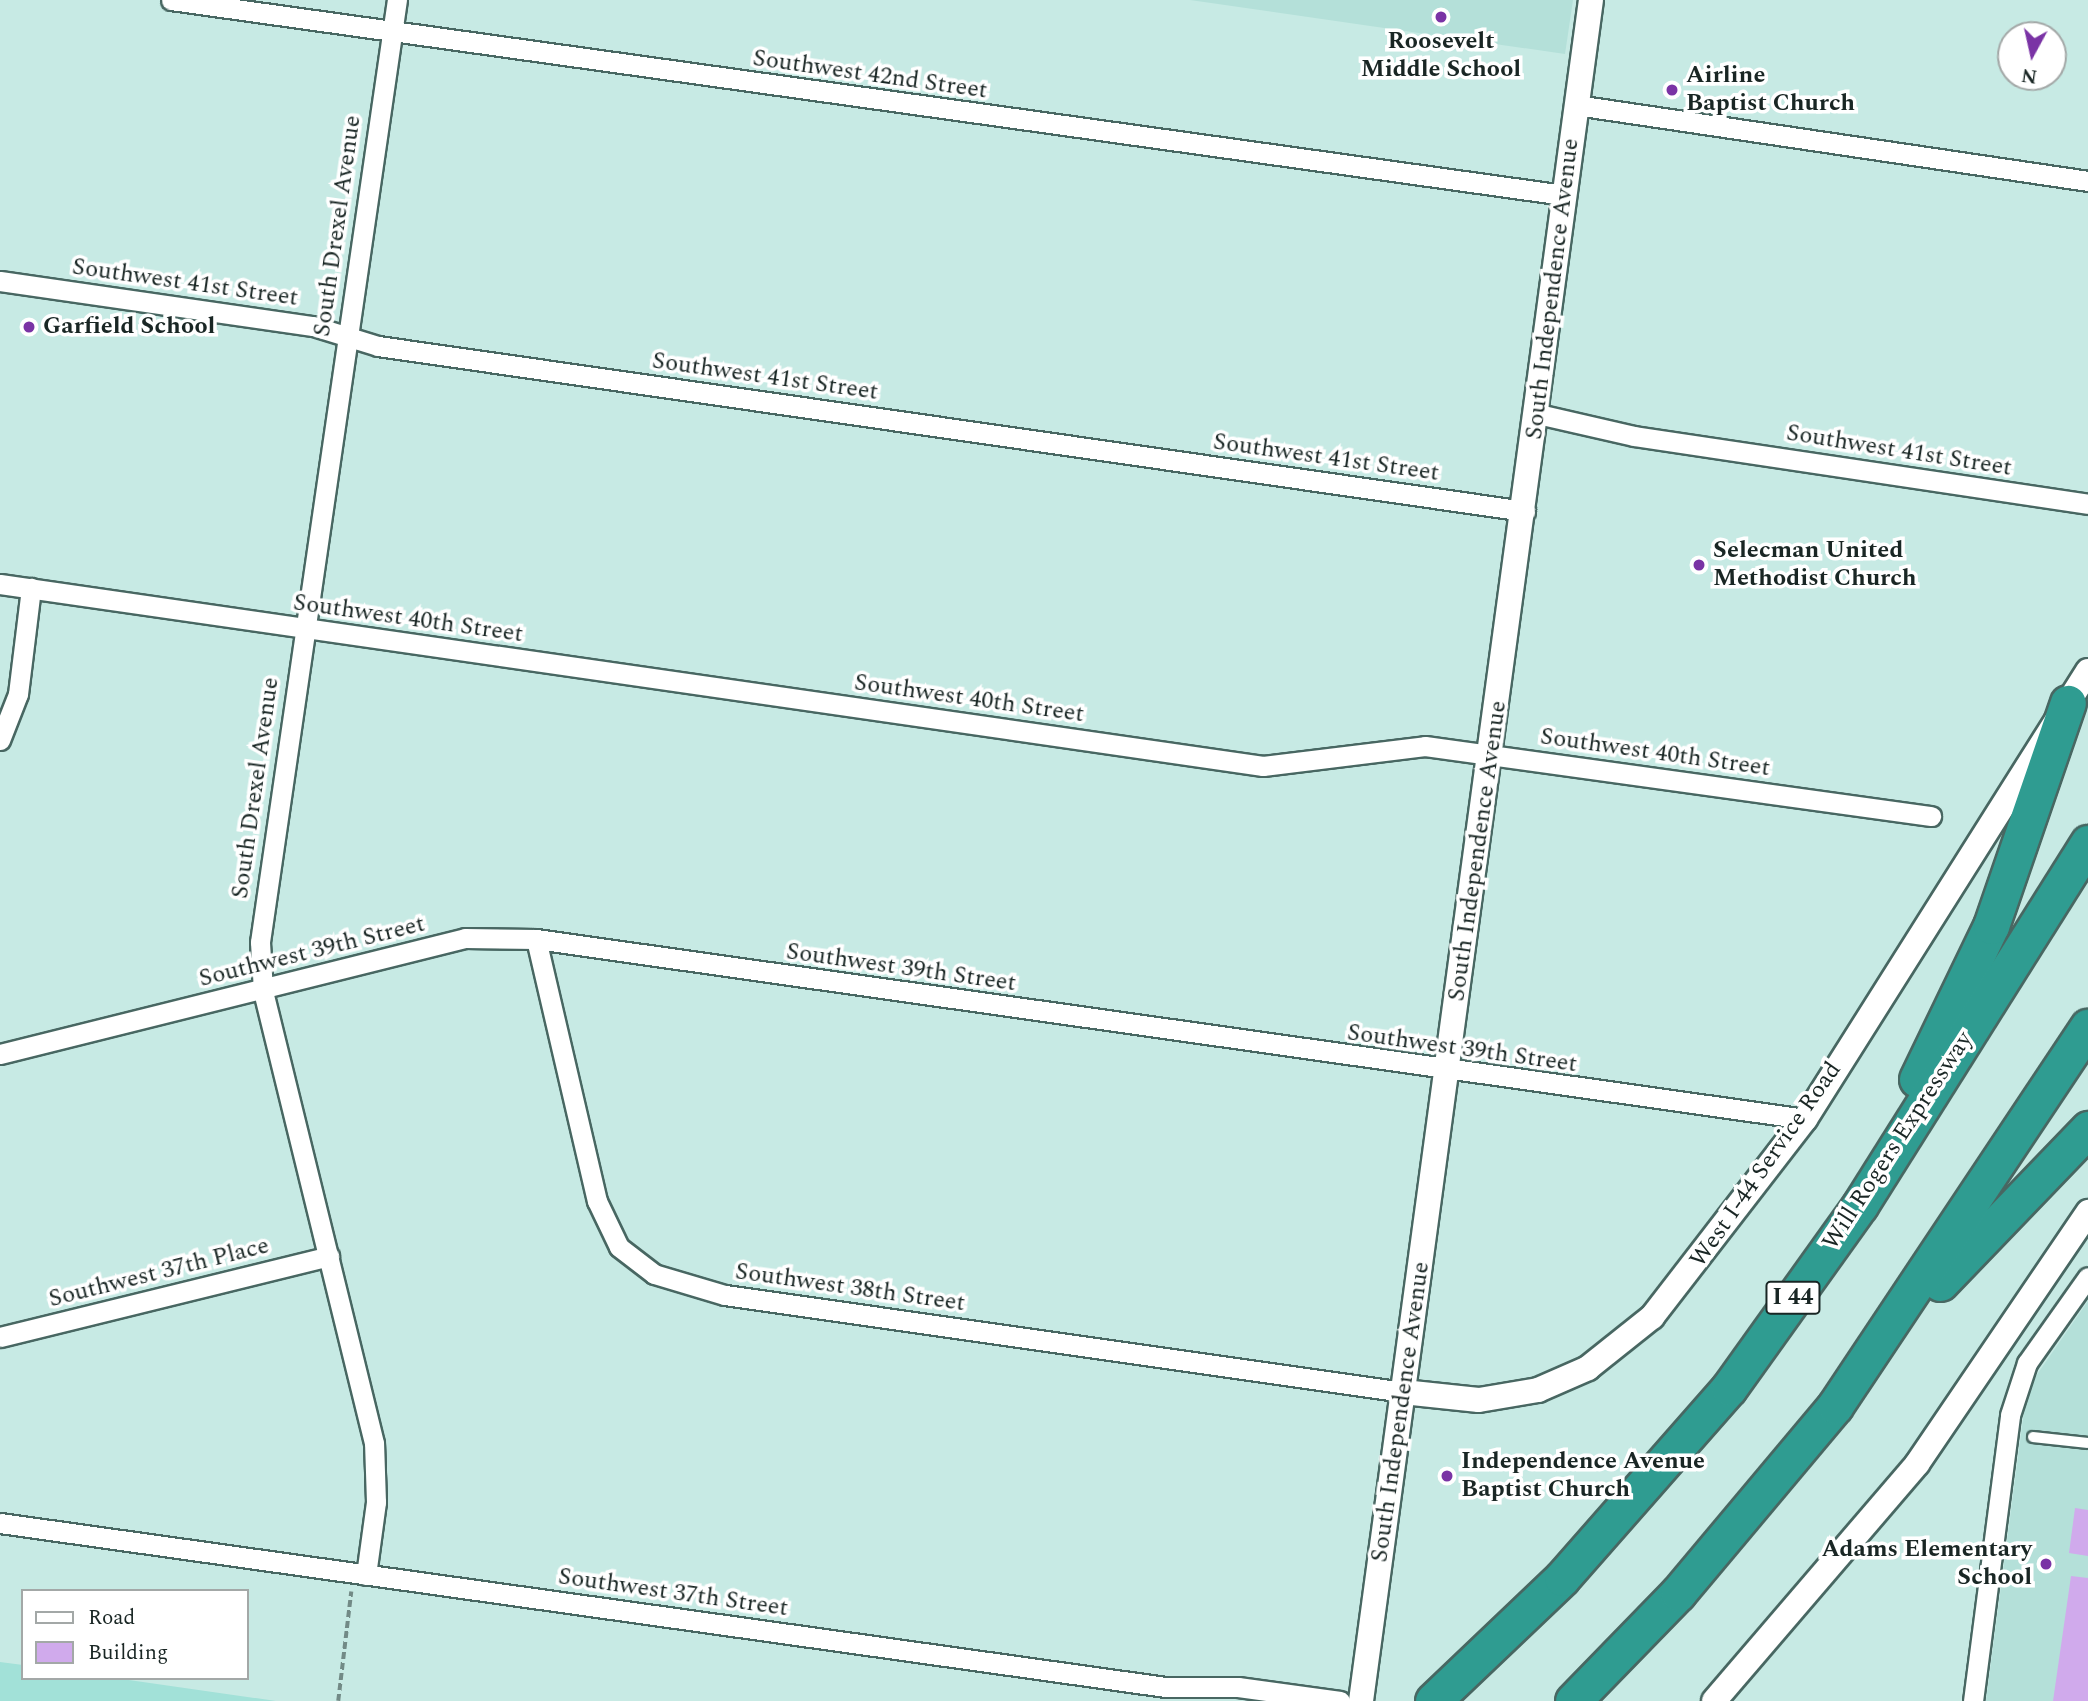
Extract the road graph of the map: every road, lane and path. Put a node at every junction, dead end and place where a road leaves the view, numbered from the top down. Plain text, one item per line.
1 (171, 0) edge
2 (397, 0) edge
3 (1591, 0) edge
4 (392, 34) junction
5 (1576, 105) junction
6 (2088, 181) edge
7 (1564, 195) junction
8 (0, 281) edge
9 (347, 337) junction
10 (1538, 414) junction
11 (2088, 504) edge
12 (1525, 511) junction
13 (0, 583) edge
14 (31, 588) junction
15 (304, 629) junction
16 (2088, 671) edge
17 (2068, 703) junction
18 (0, 740) edge
19 (1491, 755) junction
20 (1931, 816) dead end
21 (2088, 844) edge
22 (536, 939) junction
23 (263, 990) junction
24 (2088, 1027) edge
25 (0, 1054) edge
26 (1448, 1073) junction
27 (1805, 1119) junction
28 (2088, 1129) edge
29 (1860, 1205) junction
30 (2088, 1212) edge
31 (329, 1256) junction
32 (2088, 1277) edge
33 (0, 1337) edge
34 (1884, 1340) junction
35 (1403, 1392) junction
36 (2033, 1437) dead end
37 (2088, 1443) edge
38 (0, 1523) edge
39 (359, 1574) junction
40 (338, 1701) edge
41 (1340, 1701) edge
42 (1362, 1701) edge
43 (1433, 1701) edge
44 (1573, 1701) edge
45 (1714, 1701) edge
46 (1973, 1701) edge

1 - 4 street, Southwest 42nd Street
2 - 4 street, South Drexel Avenue
3 - 5 street, South Independence Avenue
4 - 7 street, Southwest 42nd Street
4 - 9 street, South Drexel Avenue
5 - 6 street
5 - 7 street, South Independence Avenue
7 - 10 street, South Independence Avenue
8 - 9 street, Southwest 41st Street
9 - 12 street, Southwest 41st Street
9 - 15 street, South Drexel Avenue
10 - 11 street, Southwest 41st Street
10 - 12 street, South Independence Avenue
12 - 19 street, South Independence Avenue
13 - 14 street, Southwest 40th Street
14 - 15 street, Southwest 40th Street
14 - 18 street
15 - 19 street, Southwest 40th Street
15 - 23 street, South Drexel Avenue
16 - 17 street, West I-44 Service Road
17 - 27 street, West I-44 Service Road
17 - 29 highway
19 - 20 street, Southwest 40th Street
19 - 26 street, South Independence Avenue
21 - 29 highway, Will Rogers Expressway / I 44
22 - 23 street, Southwest 39th Street
22 - 26 street, Southwest 39th Street
22 - 35 street, Southwest 38th Street
23 - 25 street, Southwest 39th Street
23 - 31 street, South Drexel Avenue
24 - 34 highway
26 - 27 street, Southwest 39th Street
26 - 35 street, South Independence Avenue
27 - 35 street, West I-44 Service Road
28 - 34 highway
29 - 43 highway, Will Rogers Expressway / I 44
30 - 45 street
31 - 33 street, Southwest 37th Place
31 - 39 street, South Drexel Avenue
32 - 46 street
34 - 44 highway
35 - 42 street, South Independence Avenue
36 - 37 lane
38 - 39 street, Southwest 37th Street
39 - 40 path
39 - 41 street, Southwest 37th Street

